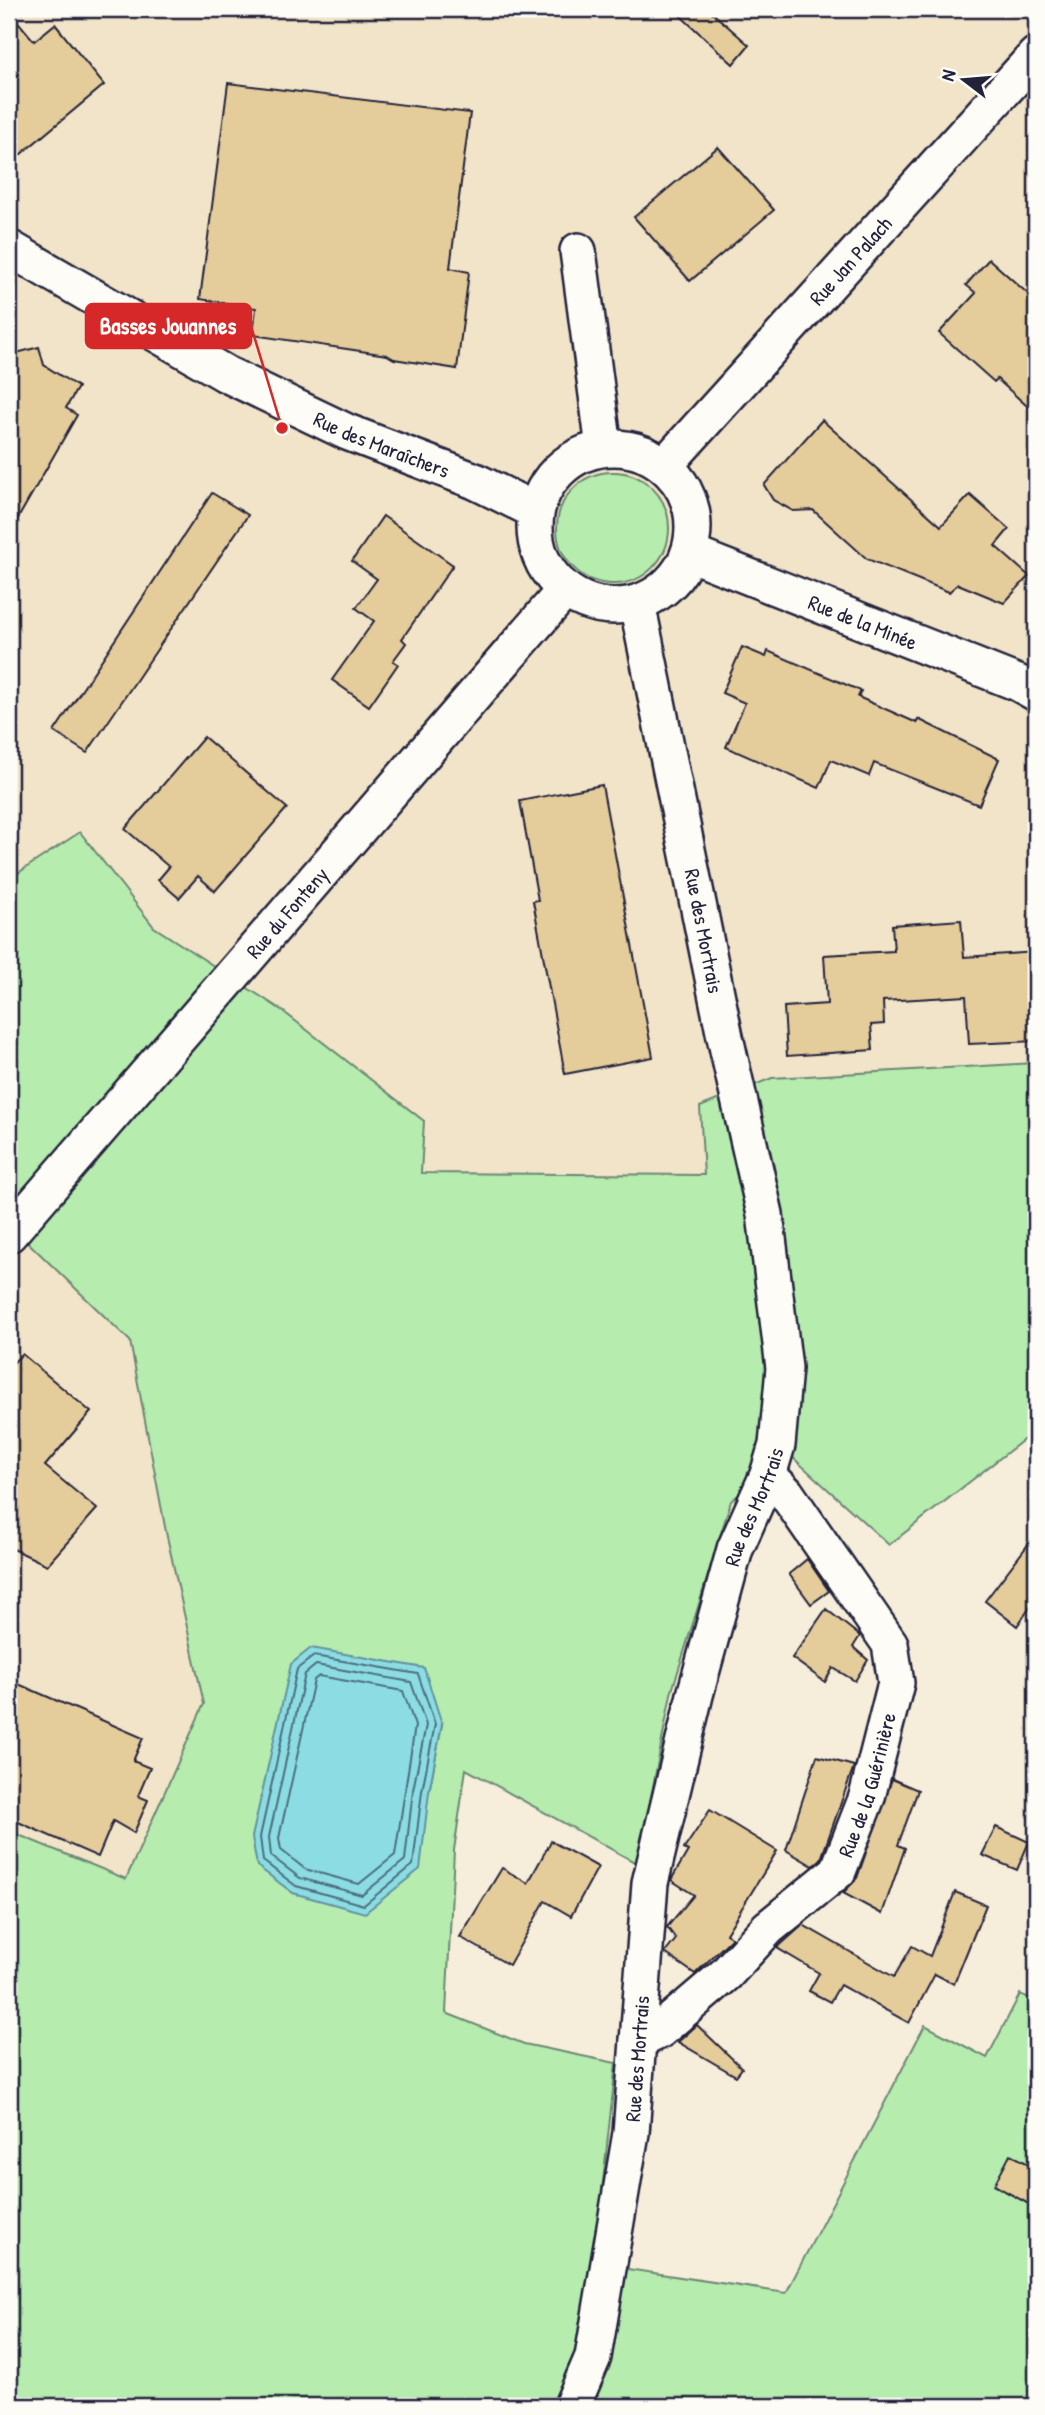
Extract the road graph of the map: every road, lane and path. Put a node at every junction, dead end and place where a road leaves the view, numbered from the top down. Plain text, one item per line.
1 (1036, 55) edge
2 (9, 248) edge
3 (578, 251) dead end
4 (604, 448) junction
5 (665, 465) junction
6 (536, 511) junction
7 (688, 553) junction
8 (565, 590) junction
9 (637, 603) junction
10 (1036, 693) edge
11 (9, 1234) edge
12 (768, 1475) junction
13 (638, 2042) junction
14 (572, 2406) edge

1 - 5 street, Rue Jan Palach
2 - 6 street, Rue des Maraîchers
3 - 4 street
4 - 5 street
4 - 6 street
5 - 7 street
6 - 8 street
7 - 9 street
7 - 10 street, Rue de la Minée
8 - 9 street
8 - 11 street, Rue du Fonteny
9 - 12 street, Rue des Mortrais
12 - 13 street, Rue des Mortrais
12 - 13 street, Rue de la Guérinière
13 - 14 street, Rue des Mortrais

